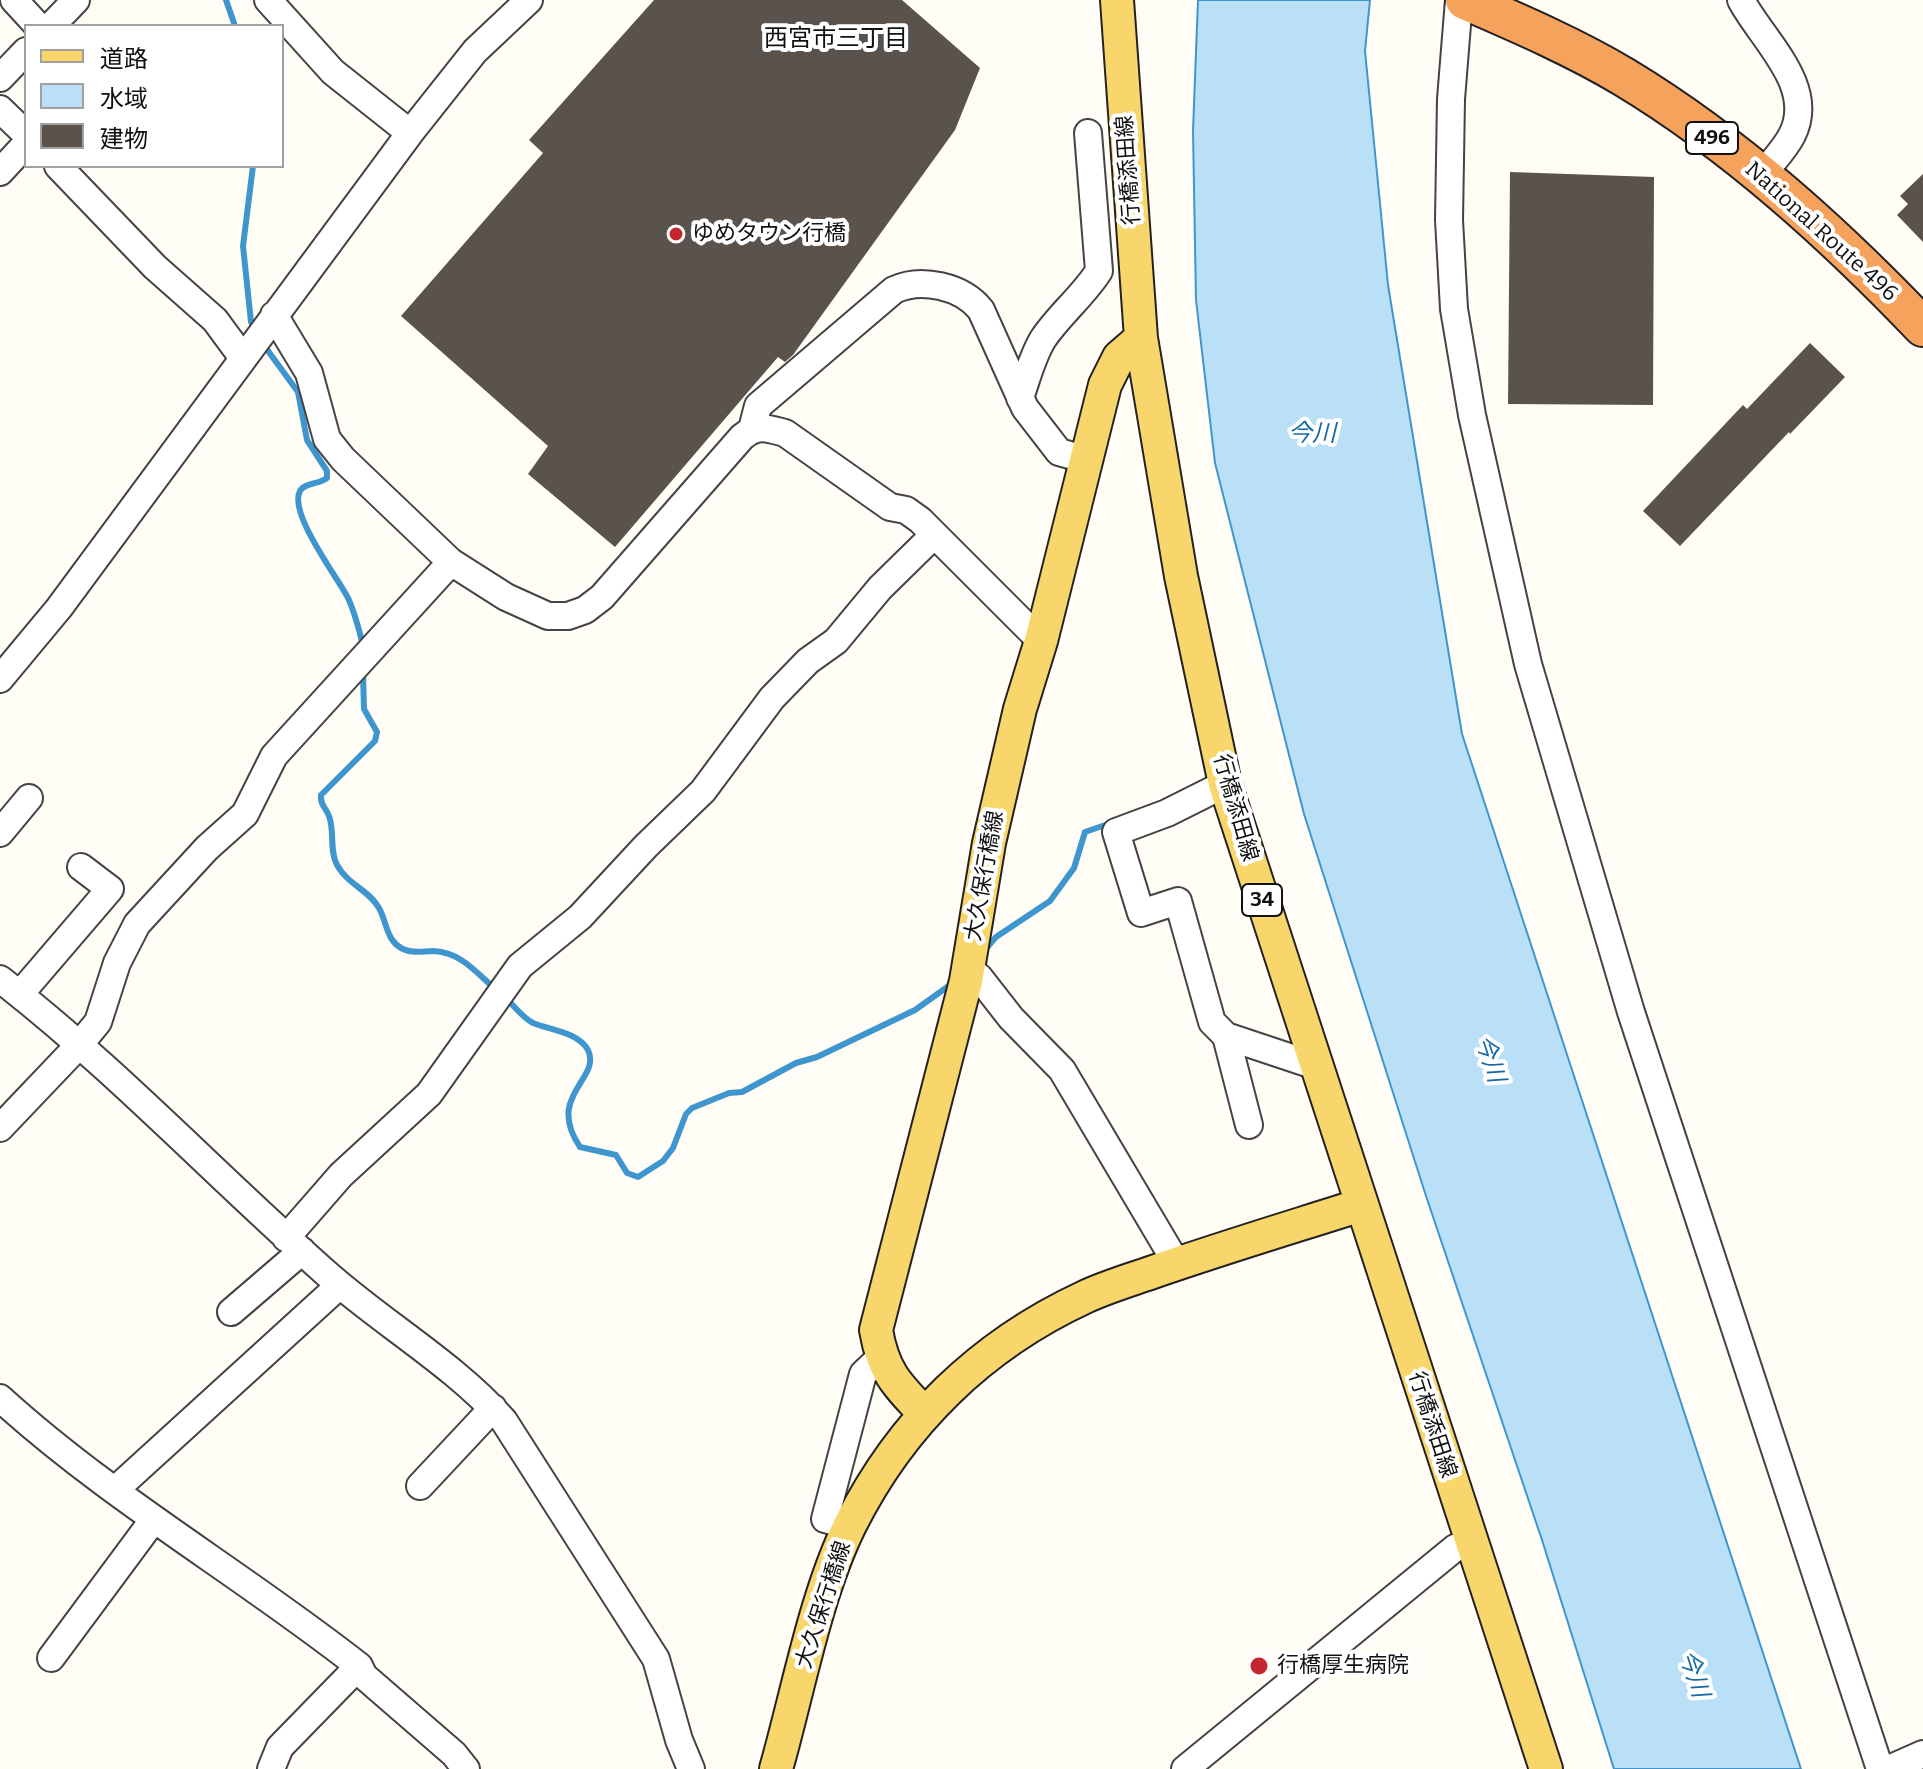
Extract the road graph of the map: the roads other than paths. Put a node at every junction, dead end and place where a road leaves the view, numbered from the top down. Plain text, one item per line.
1 (14, 0) edge
2 (76, 0) edge
3 (268, 0) edge
4 (529, 0) edge
5 (1117, 0) edge
6 (1462, 0) edge
7 (1741, 0) edge
8 (36, 24) edge
9 (53, 24) edge
10 (24, 53) edge
11 (0, 78) edge
12 (0, 109) edge
13 (24, 132) edge
14 (410, 133) junction
15 (1088, 133) dead end
16 (24, 146) edge
17 (60, 168) edge
18 (0, 172) edge
19 (1762, 175) junction
20 (274, 315) junction
21 (1923, 327) edge
22 (1141, 338) junction
23 (243, 358) junction
24 (1020, 398) junction
25 (752, 429) junction
26 (1087, 460) junction
27 (934, 535) junction
28 (451, 562) junction
29 (1041, 641) junction
30 (0, 679) edge
31 (1225, 784) junction
32 (29, 798) dead end
33 (0, 833) edge
34 (81, 867) dead end
35 (966, 981) junction
36 (10, 986) edge
37 (1226, 1036) junction
38 (80, 1044) junction
39 (1316, 1066) junction
40 (1249, 1125) dead end
41 (0, 1128) edge
42 (1361, 1205) junction
43 (294, 1244) junction
44 (1177, 1264) junction
45 (340, 1285) junction
46 (231, 1312) dead end
47 (881, 1357) junction
48 (0, 1398) edge
49 (493, 1408) junction
50 (924, 1413) junction
51 (420, 1486) dead end
52 (115, 1490) junction
53 (154, 1519) junction
54 (850, 1526) junction
55 (1470, 1541) junction
56 (51, 1658) dead end
57 (359, 1666) junction
58 (1923, 1754) edge
59 (271, 1769) edge
60 (466, 1769) edge
61 (691, 1769) edge
62 (776, 1769) edge
63 (1185, 1769) edge
64 (1546, 1769) edge
65 (1880, 1769) edge
66 (1889, 1769) edge

1 - 8 street
2 - 9 street
3 - 14 street
4 - 14 street
5 - 22 main road, 行橋添田線 / 34
6 - 19 highway, National Route 496 / 496
6 - 65 street
7 - 19 street
10 - 11 street
12 - 13 street
14 - 20 street
15 - 24 street
16 - 18 street
17 - 23 street
19 - 21 highway, National Route 496 / 496
20 - 23 street
20 - 28 street
22 - 26 main road, 大久保行橋線
22 - 31 main road, 行橋添田線 / 34
23 - 30 street
24 - 25 street
24 - 26 street
25 - 27 street
25 - 28 street
26 - 29 main road, 大久保行橋線
27 - 29 street
27 - 43 street
28 - 38 street
29 - 35 main road, 大久保行橋線
31 - 37 street
31 - 39 main road, 行橋添田線 / 34
32 - 33 street
34 - 36 street
35 - 44 street
35 - 47 main road, 大久保行橋線
36 - 38 street
37 - 39 street
37 - 40 street
38 - 41 street
38 - 43 street
39 - 42 main road, 行橋添田線 / 34
42 - 44 main road, 大久保行橋線
42 - 55 main road, 行橋添田線 / 34
43 - 45 street
43 - 46 street
44 - 50 main road, 大久保行橋線
45 - 49 street
45 - 52 street
47 - 50 main road, 大久保行橋線
47 - 54 street
48 - 52 street
49 - 51 street
49 - 61 street
50 - 54 main road, 大久保行橋線
52 - 53 street
53 - 56 street
53 - 57 street
54 - 62 main road, 大久保行橋線
55 - 63 street
55 - 64 main road, 行橋添田線 / 34
57 - 59 street
57 - 60 street
58 - 66 street

